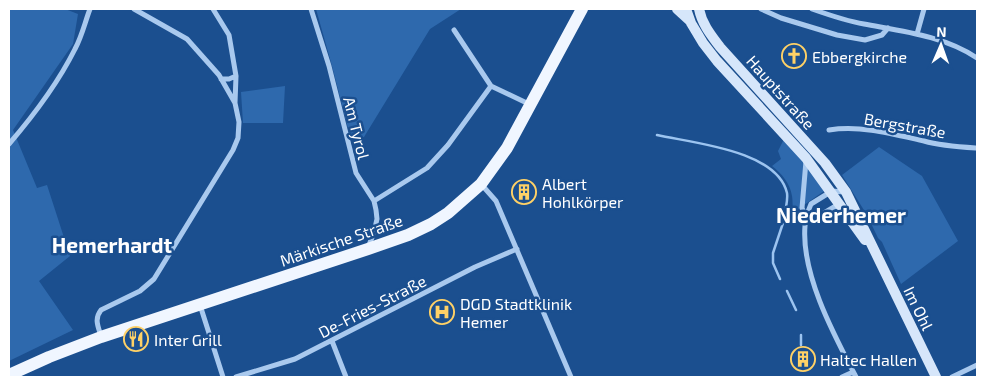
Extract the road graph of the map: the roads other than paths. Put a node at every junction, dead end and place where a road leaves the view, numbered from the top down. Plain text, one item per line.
1 (90, 9) edge
2 (134, 9) edge
3 (213, 9) edge
4 (311, 9) edge
5 (677, 9) edge
6 (686, 9) edge
7 (699, 9) edge
8 (761, 9) edge
9 (812, 9) edge
10 (924, 9) edge
11 (583, 11) edge
12 (691, 23) junction
13 (888, 28) junction
14 (454, 30) dead end
15 (917, 34) junction
16 (977, 58) edge
17 (737, 65) junction
18 (728, 73) junction
19 (236, 76) junction
20 (221, 79) junction
21 (491, 86) junction
22 (235, 104) junction
23 (531, 106) junction
24 (829, 130) dead end
25 (9, 144) edge
26 (977, 148) edge
27 (806, 158) junction
28 (481, 184) junction
29 (832, 191) junction
30 (846, 192) junction
31 (374, 201) junction
32 (840, 204) junction
33 (806, 218) junction
34 (368, 249) junction
35 (516, 249) junction
36 (875, 252) junction
37 (200, 305) junction
38 (102, 337) junction
39 (332, 341) junction
40 (977, 365) edge
41 (9, 375) edge
42 (854, 375) edge
43 (223, 377) edge
44 (236, 377) edge
45 (346, 377) edge
46 (571, 377) edge
47 (842, 377) edge
48 (936, 377) edge
49 (952, 377) edge

1 - 25 street
2 - 20 street
3 - 19 street
4 - 31 street, Am Tyrol
5 - 12 main road, Hauptstraße
6 - 12 main road, Hauptstraße
7 - 17 main road, Hauptstraße
8 - 13 street
9 - 13 street
10 - 15 street
11 - 23 main road, Märkische Straße
12 - 18 main road, Hauptstraße
13 - 15 street
14 - 21 street
15 - 16 street
17 - 18 street
17 - 30 main road, Hauptstraße
18 - 27 main road, Hauptstraße
19 - 20 street
19 - 22 street
20 - 22 street
21 - 23 street
21 - 31 street
22 - 38 street
23 - 28 main road, Märkische Straße
24 - 26 street, Bergstraße
27 - 29 main road, Hauptstraße
27 - 33 street
28 - 34 main road, Märkische Straße
28 - 35 street
29 - 30 street
29 - 32 main road, Hauptstraße
29 - 33 street
30 - 32 street
30 - 36 main road, Im Ohl
31 - 34 street
32 - 33 street
32 - 36 main road, Im Ohl
33 - 42 street
34 - 37 main road, Märkische Straße
35 - 39 street, De-Fries-Straße
35 - 46 street
36 - 48 main road, Im Ohl
37 - 38 main road, Märkische Straße
37 - 43 street
38 - 41 main road, Märkische Straße
39 - 44 street, De-Fries-Straße
39 - 45 street
40 - 49 street
42 - 47 street

